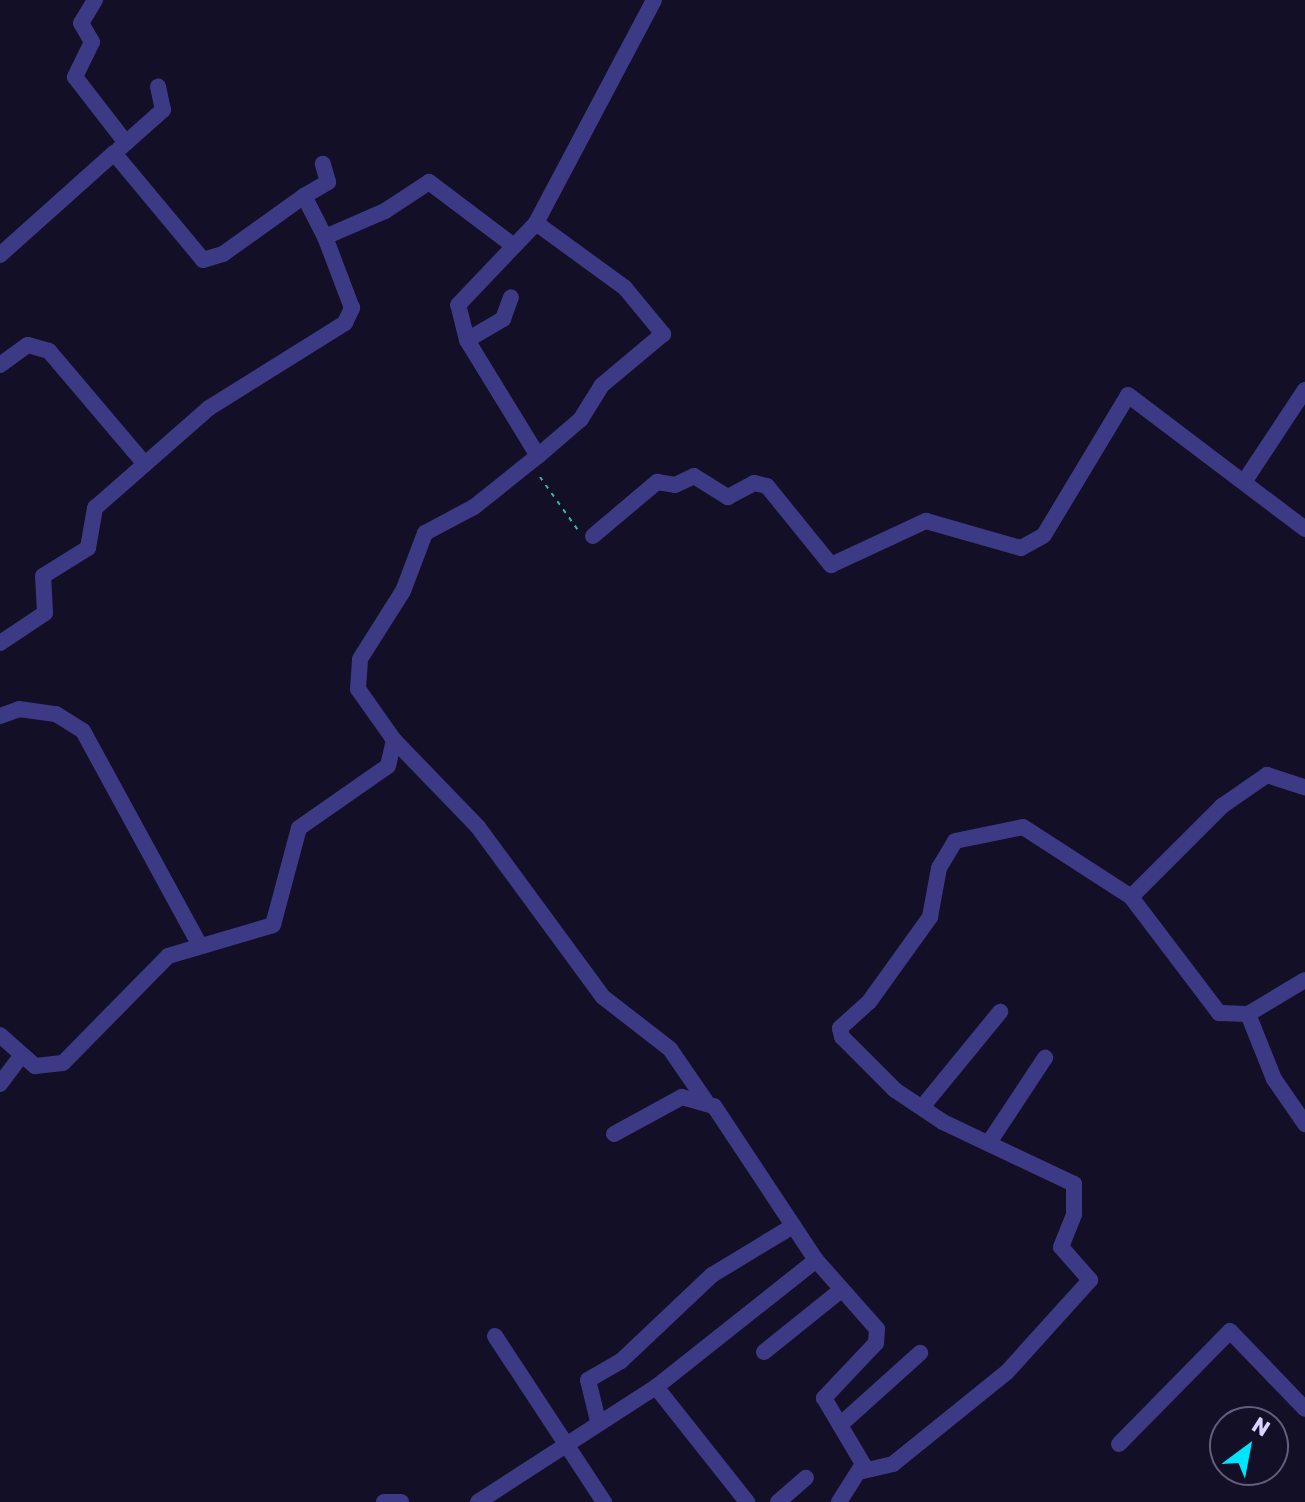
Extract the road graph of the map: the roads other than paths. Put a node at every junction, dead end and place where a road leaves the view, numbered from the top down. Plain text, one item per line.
1 (95, 0) edge
2 (654, 0) edge
3 (158, 87) dead end
4 (120, 148) junction
5 (323, 164) dead end
6 (304, 196) junction
7 (536, 223) junction
8 (325, 237) junction
9 (514, 246) junction
10 (0, 255) edge
11 (511, 297) dead end
12 (467, 340) junction
13 (0, 365) edge
14 (1302, 400) edge
15 (536, 461) junction
16 (144, 463) junction
17 (1246, 479) junction
18 (1305, 529) edge
19 (593, 536) road end
20 (0, 643) edge
21 (0, 716) edge
22 (394, 740) junction
23 (1305, 787) edge
24 (1131, 897) junction
25 (199, 944) junction
26 (1305, 980) edge
27 (1000, 1012) dead end
28 (1248, 1014) junction
29 (0, 1035) edge
30 (21, 1056) junction
31 (1045, 1058) dead end
32 (0, 1084) edge
33 (705, 1100) junction
34 (923, 1106) junction
35 (1305, 1124) edge
36 (614, 1134) dead end
37 (990, 1141) junction
38 (793, 1226) junction
39 (816, 1260) junction
40 (841, 1290) junction
41 (495, 1336) dead end
42 (764, 1352) dead end
43 (920, 1353) dead end
44 (656, 1387) junction
45 (1305, 1409) edge
46 (598, 1421) junction
47 (840, 1425) junction
48 (561, 1444) junction
49 (1119, 1444) dead end
50 (863, 1471) junction
51 (806, 1478) dead end
52 (384, 1502) edge
53 (401, 1502) edge
54 (478, 1502) edge
55 (604, 1502) edge
56 (747, 1502) edge
57 (778, 1502) edge
58 (839, 1502) edge

1 - 4 street
2 - 7 street
3 - 4 street
4 - 6 street
4 - 10 street
5 - 6 street
6 - 8 street
7 - 9 street
7 - 15 street
8 - 9 street
8 - 16 street
9 - 12 street
11 - 12 street
12 - 15 street
13 - 16 street
14 - 17 street
15 - 22 street
16 - 20 street
17 - 18 street
17 - 19 street
21 - 25 street
22 - 25 street
22 - 33 street
23 - 24 street
24 - 28 street
24 - 34 street
25 - 30 street
26 - 28 street
27 - 34 street
28 - 35 street
29 - 30 street
30 - 32 street
31 - 37 street
33 - 36 street
33 - 38 street
34 - 37 street
37 - 50 street
38 - 39 street
38 - 46 street
39 - 40 street
39 - 44 street
40 - 42 street
40 - 47 street
41 - 48 street
43 - 47 street
44 - 46 street
44 - 56 street
45 - 49 street
46 - 48 street
47 - 50 street
48 - 54 street
48 - 55 street
50 - 58 street
51 - 57 street
52 - 53 street

